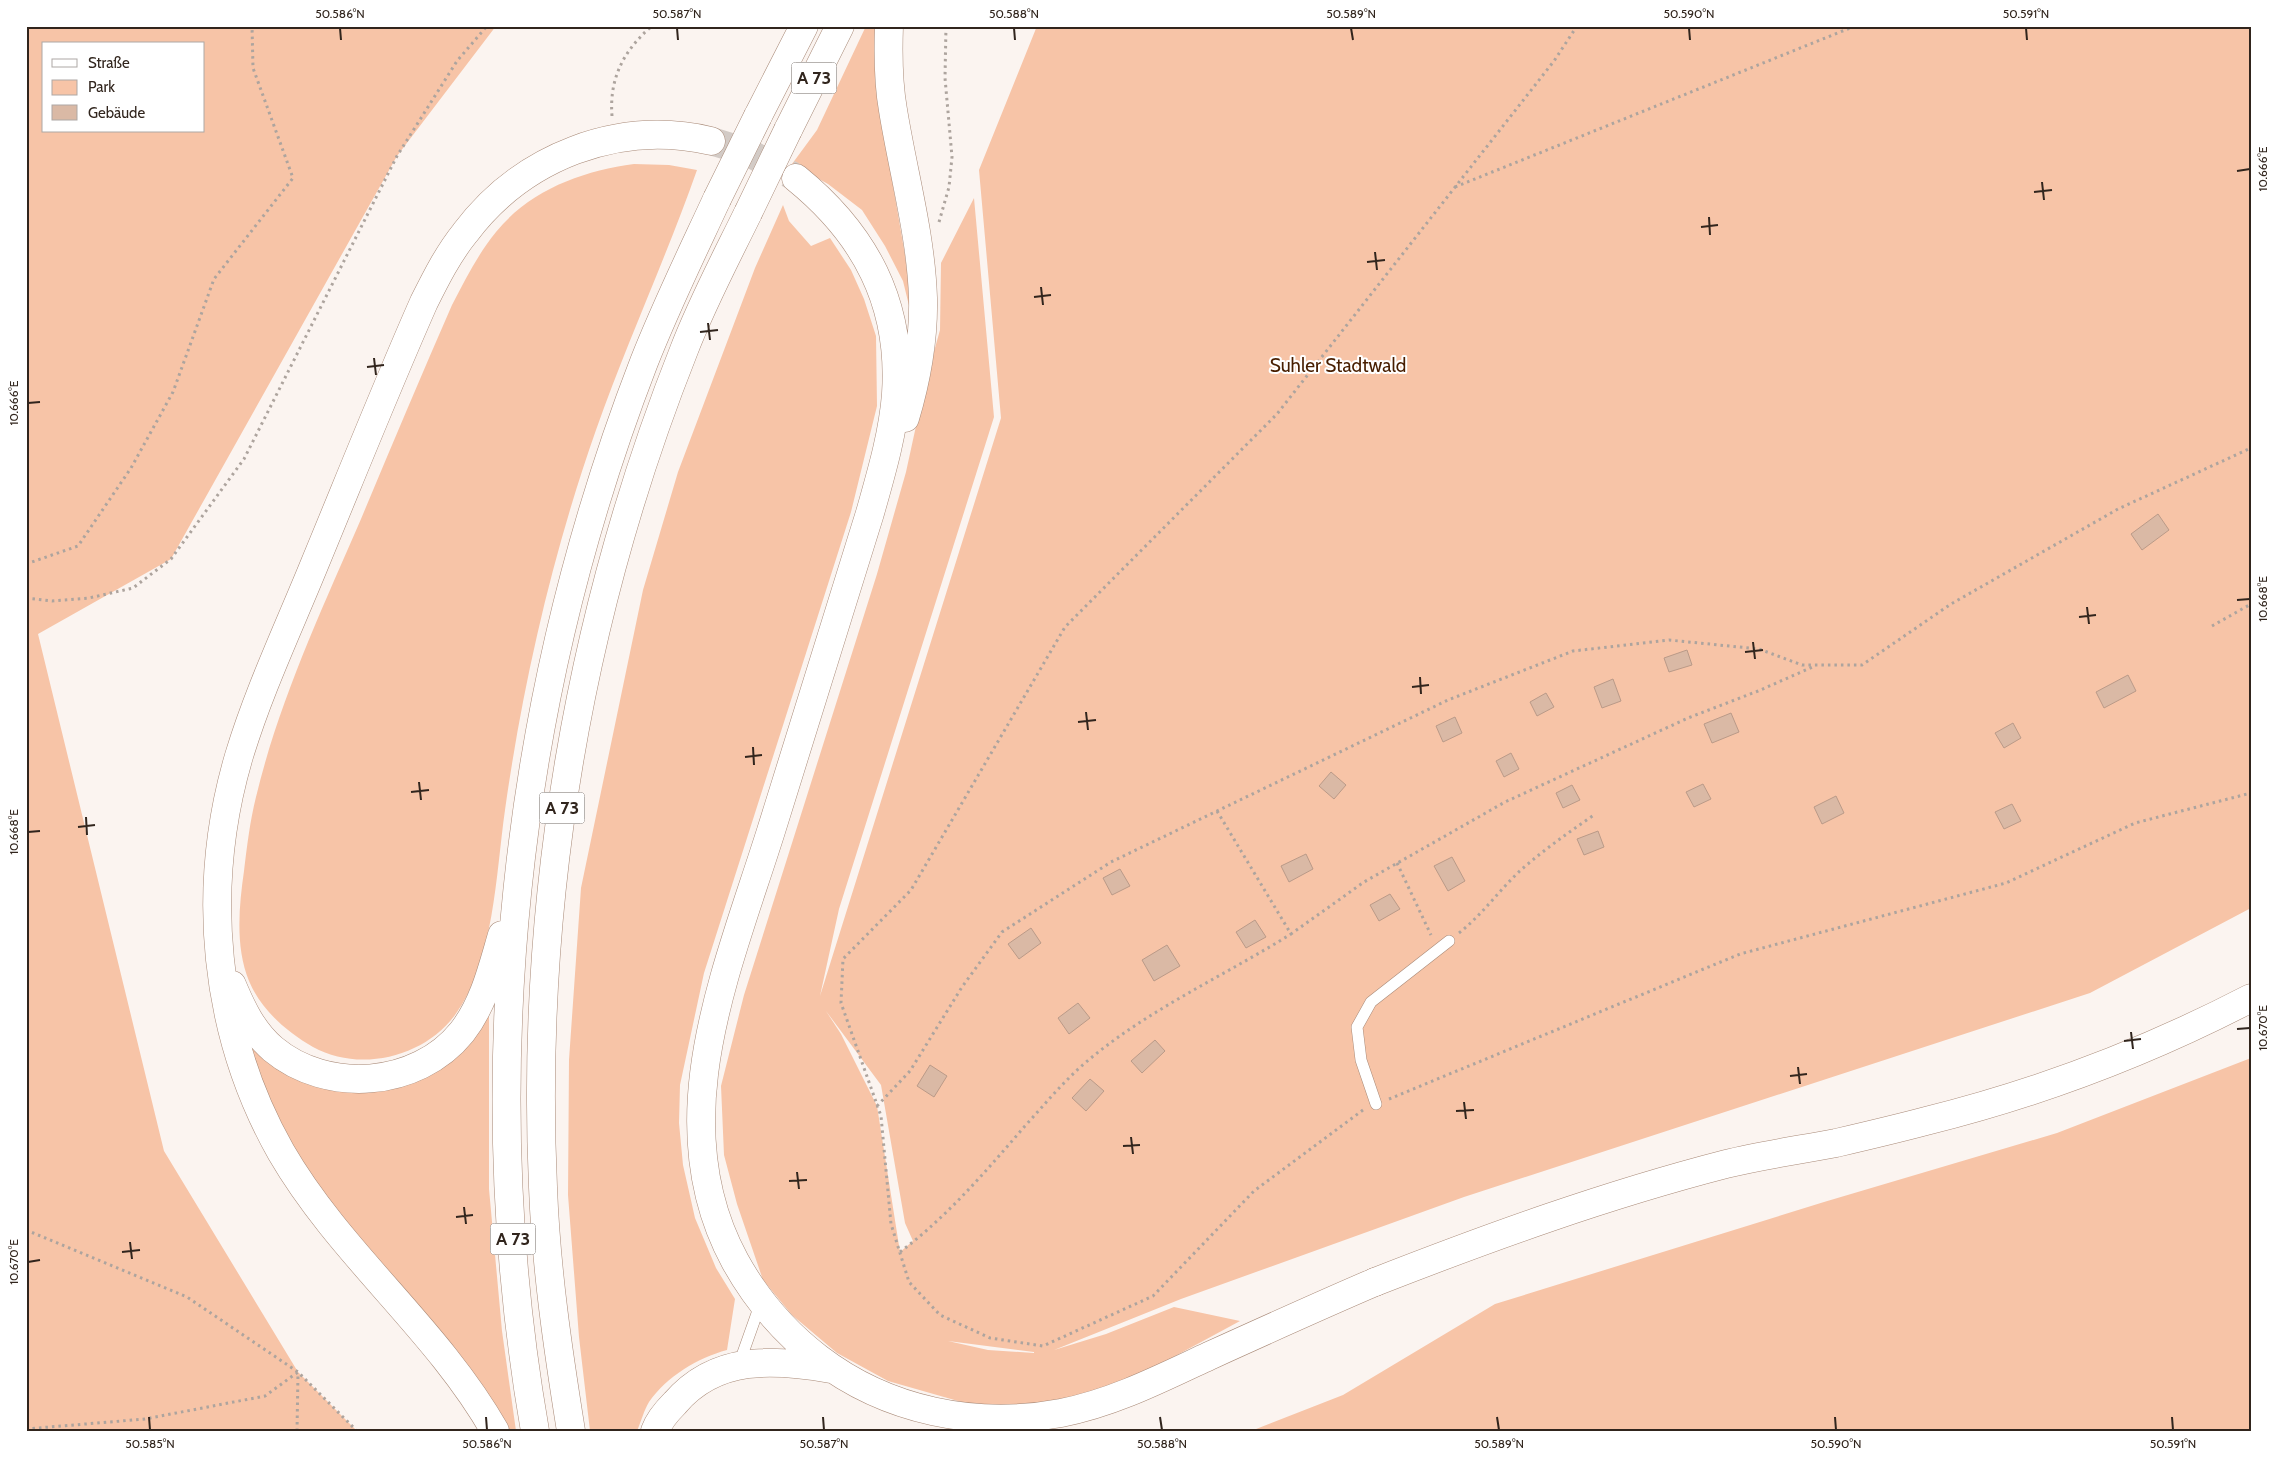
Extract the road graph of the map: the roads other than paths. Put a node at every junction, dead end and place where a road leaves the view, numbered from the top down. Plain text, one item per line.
1 (804, 26) edge
2 (840, 26) edge
3 (889, 26) edge
4 (711, 141) tunnel mouth
5 (796, 178) tunnel mouth
6 (870, 513) junction
7 (518, 878) junction
8 (1449, 941) road end
9 (219, 946) junction
10 (2251, 998) edge
11 (1376, 1104) road end
12 (761, 1302) junction
13 (738, 1364) junction
14 (834, 1369) junction
15 (495, 1431) edge
16 (535, 1431) edge
17 (571, 1431) edge
18 (655, 1431) edge

1 - 7 main road, A 73, bridge
2 - 17 main road, A 73, bridge
3 - 6 main road
4 - 9 main road
5 - 6 main road
6 - 12 main road
7 - 9 main road
7 - 16 main road, A 73
8 - 11 lane
9 - 15 main road
10 - 14 main road
12 - 13 lane
12 - 14 main road
13 - 14 main road
13 - 18 main road

